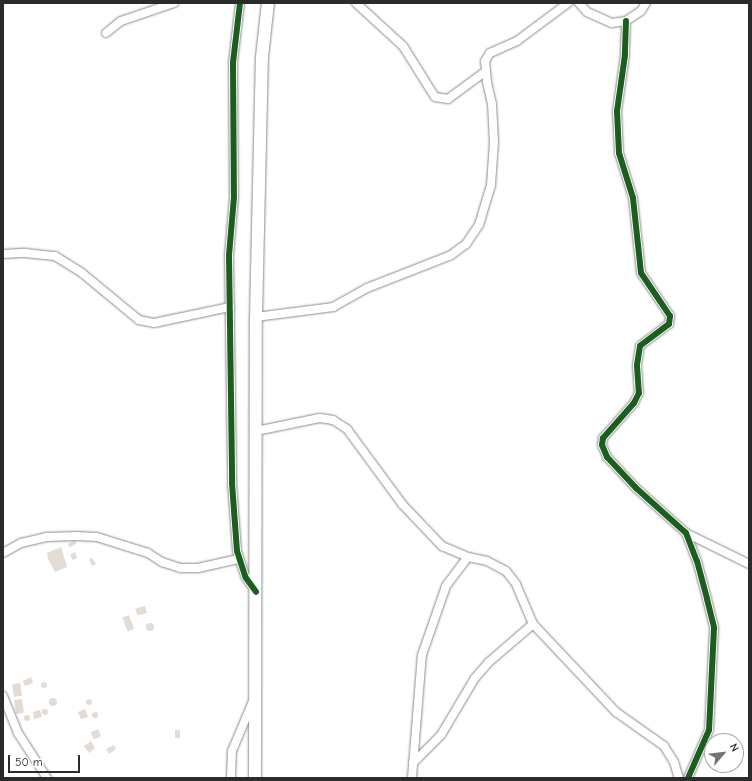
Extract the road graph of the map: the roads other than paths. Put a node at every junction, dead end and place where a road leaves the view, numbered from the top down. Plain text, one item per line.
1 (174, 3) edge
2 (240, 3) edge
3 (268, 3) edge
4 (356, 3) edge
5 (568, 3) edge
6 (579, 3) edge
7 (646, 3) edge
8 (626, 20) junction
9 (106, 33) dead end
10 (486, 71) junction
11 (3, 254) edge
12 (230, 308) junction
13 (256, 317) junction
14 (256, 431) junction
15 (686, 533) junction
16 (3, 553) edge
17 (468, 557) junction
18 (238, 559) junction
19 (749, 564) edge
20 (256, 592) junction
21 (533, 624) junction
22 (3, 696) edge
23 (254, 699) junction
24 (414, 763) junction
25 (47, 778) edge
26 (231, 778) edge
27 (255, 778) edge
28 (412, 778) edge
29 (678, 778) edge
30 (688, 778) edge

1 - 9 street
2 - 12 street
3 - 13 main road
4 - 10 street
5 - 10 street
6 - 8 street
7 - 8 street
8 - 15 street
10 - 13 street
11 - 12 street
12 - 18 street
13 - 14 main road
14 - 17 street
14 - 20 main road
15 - 19 street
15 - 30 street
16 - 18 street
17 - 21 street
17 - 24 street
18 - 20 street
20 - 23 main road
21 - 24 street
21 - 29 street
22 - 25 street
23 - 26 street
23 - 27 main road
24 - 28 street

